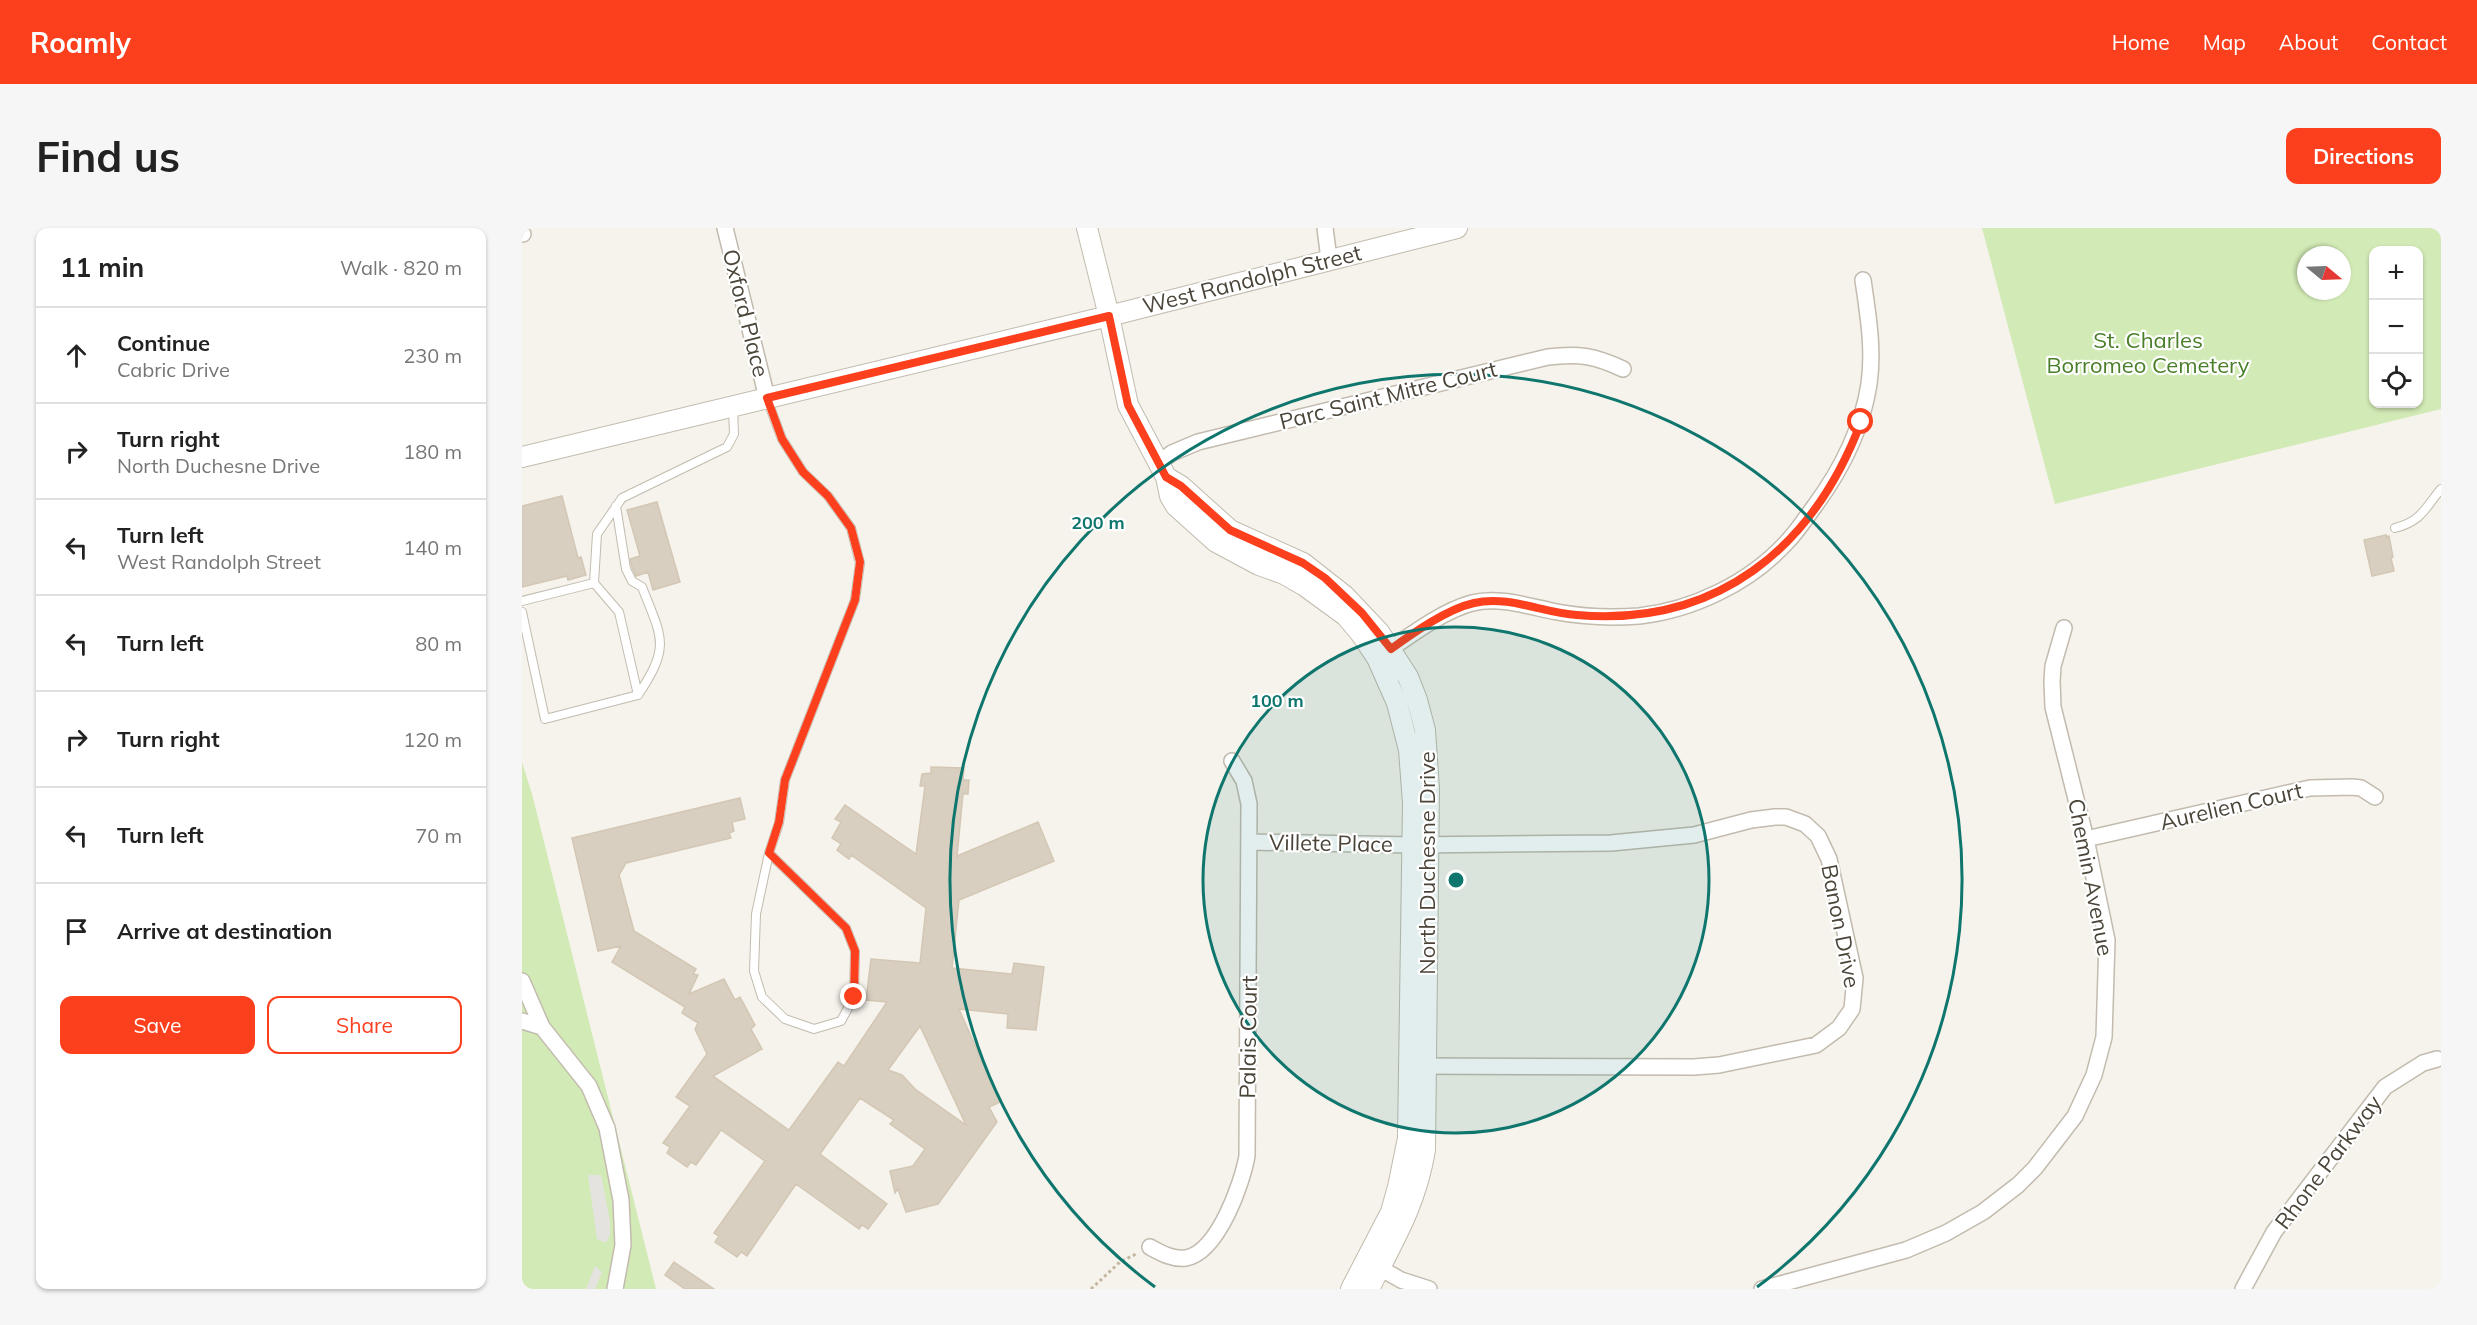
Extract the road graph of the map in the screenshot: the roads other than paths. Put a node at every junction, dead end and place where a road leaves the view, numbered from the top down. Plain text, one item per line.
1 (724, 228) edge
2 (1087, 228) edge
3 (1325, 228) edge
4 (1457, 228) edge
5 (1329, 259) junction
6 (1863, 280) dead end
7 (1109, 316) junction
8 (1623, 369) dead end
9 (767, 398) junction
10 (733, 406) junction
11 (522, 457) edge
12 (1162, 470) junction
13 (2441, 489) edge
14 (616, 506) junction
15 (2395, 528) dead end
16 (594, 583) junction
17 (522, 601) edge
18 (522, 612) edge
19 (2064, 628) dead end
20 (1384, 654) junction
21 (638, 695) junction
22 (1232, 761) dead end
23 (2375, 797) dead end
24 (2086, 839) junction
25 (1251, 842) junction
26 (1421, 844) junction
27 (769, 853) junction
28 (522, 981) edge
29 (522, 1021) edge
30 (542, 1028) junction
31 (2436, 1059) dead end
32 (1418, 1066) junction
33 (1150, 1247) road end
34 (1373, 1264) junction
35 (615, 1289) edge
36 (1351, 1289) edge
37 (1369, 1289) edge
38 (1429, 1289) edge
39 (1762, 1289) edge
40 (2243, 1289) edge

1 - 9 street, Oxford Place
2 - 7 street, North Duchesne Drive
3 - 5 street
4 - 5 street, West Randolph Street
5 - 7 street, West Randolph Street
6 - 20 street
7 - 9 street, West Randolph Street
7 - 12 street, North Duchesne Drive
8 - 12 street, Parc Saint Mitre Court
9 - 10 street, West Randolph Street
9 - 27 lane
10 - 11 street, West Randolph Street
10 - 14 lane
12 - 20 street, North Duchesne Drive
13 - 15 lane
14 - 16 lane
14 - 21 lane
16 - 17 lane
16 - 21 lane
18 - 21 lane
19 - 24 street, Chemin Avenue
20 - 26 street, North Duchesne Drive
22 - 25 street, Palais Court
23 - 24 street, Aurelien Court
24 - 39 street, Chemin Avenue
25 - 26 street, Villete Place
25 - 33 street, Palais Court
26 - 32 street, North Duchesne Drive
26 - 32 street, Banon Drive
27 - 27 lane
28 - 30 street
29 - 30 street
30 - 35 street
31 - 40 street, Rhone Parkway
32 - 34 street, North Duchesne Drive
34 - 36 street, North Duchesne Drive
34 - 37 street, North Duchesne Drive
34 - 38 street

